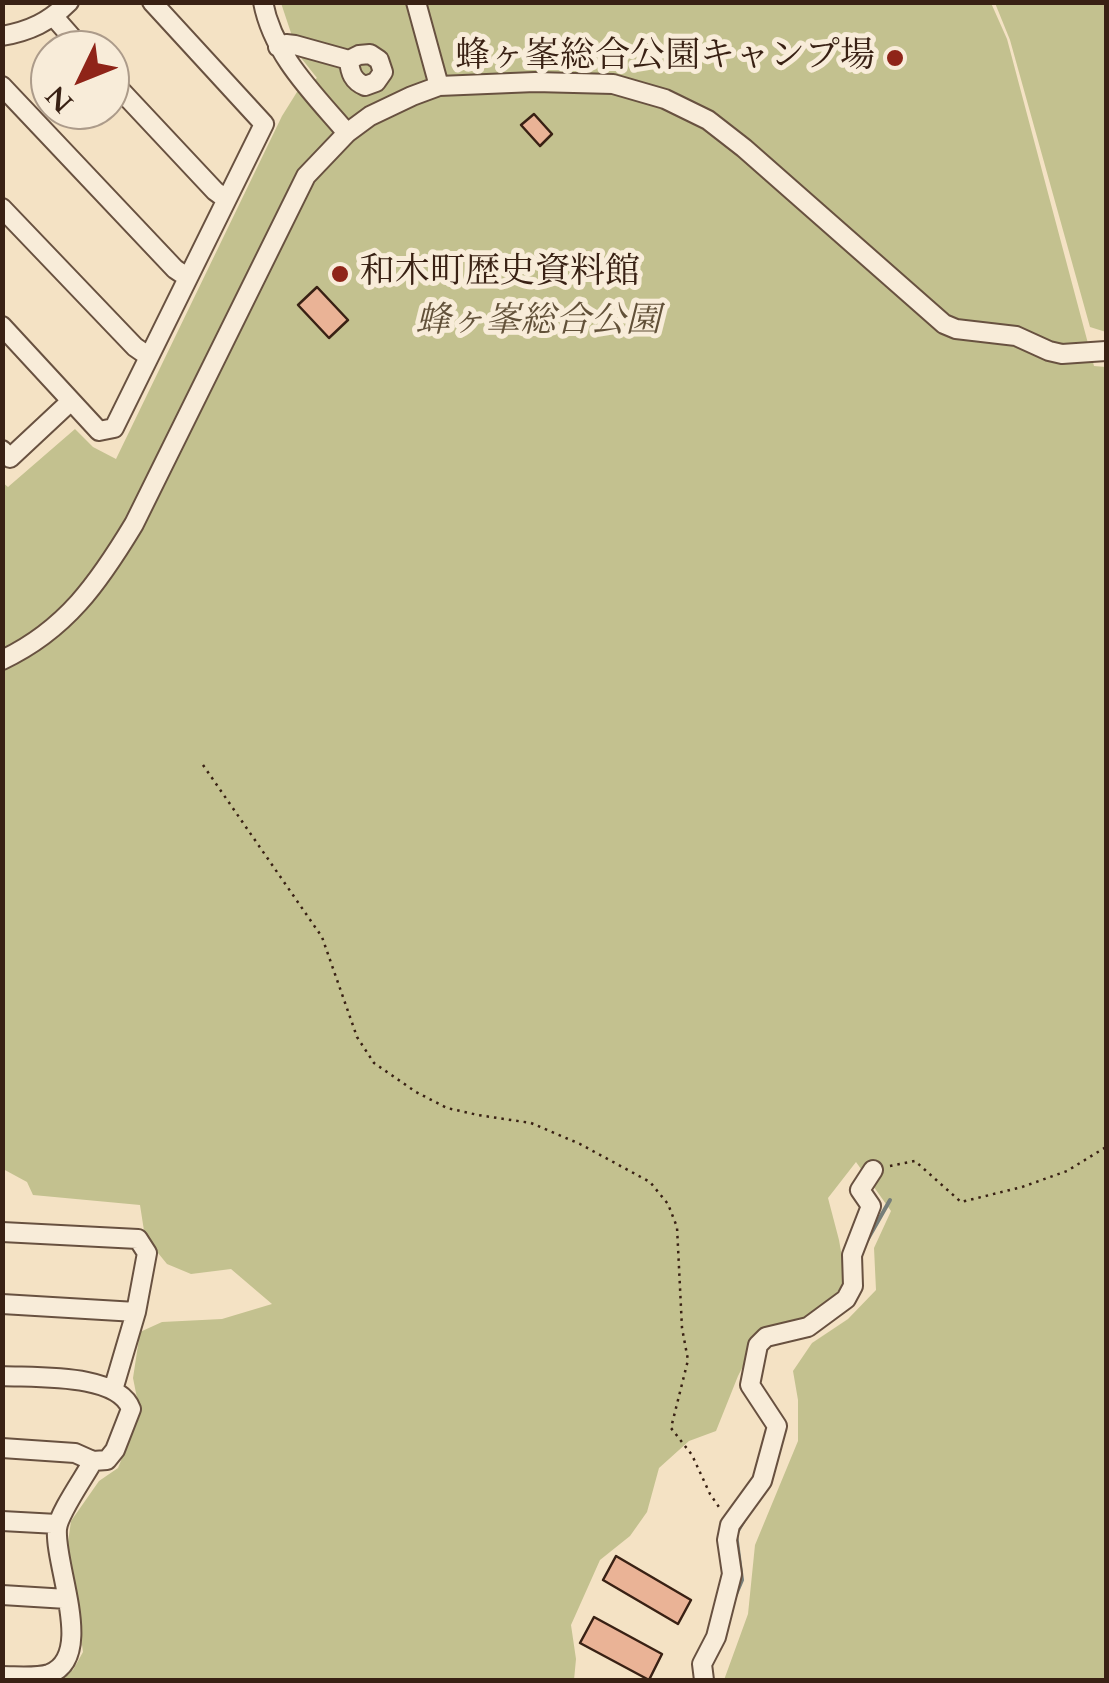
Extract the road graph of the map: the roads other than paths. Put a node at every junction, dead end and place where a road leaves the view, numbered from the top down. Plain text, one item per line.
1 (69, 2) edge
2 (152, 2) edge
3 (262, 2) edge
4 (416, 2) edge
5 (54, 17) junction
6 (65, 30) edge
7 (2, 36) edge
8 (278, 47) junction
9 (350, 60) dead end
10 (2, 86) edge
11 (438, 86) junction
12 (130, 101) edge
13 (347, 133) junction
14 (226, 198) junction
15 (2, 208) edge
16 (188, 277) junction
17 (2, 326) edge
18 (1106, 351) edge
19 (148, 356) junction
20 (72, 401) junction
21 (2, 450) edge
22 (2, 660) edge
23 (873, 1170) road end
24 (2, 1232) edge
25 (2, 1304) edge
26 (136, 1312) junction
27 (2, 1376) edge
28 (113, 1390) junction
29 (2, 1448) edge
30 (94, 1461) junction
31 (2, 1521) edge
32 (57, 1524) junction
33 (2, 1595) edge
34 (67, 1599) junction
35 (2, 1676) edge
36 (704, 1680) edge

1 - 5 street
2 - 14 street
3 - 8 street
4 - 11 street
5 - 6 street
5 - 7 street
8 - 9 street
8 - 13 street
10 - 16 street
11 - 13 street
11 - 18 street
12 - 14 street
13 - 22 street
14 - 16 street
15 - 19 street
16 - 19 street
17 - 20 street
19 - 20 street
20 - 21 street
23 - 36 street
24 - 26 street
25 - 26 street
26 - 28 street
27 - 28 street
28 - 30 street
29 - 30 street
30 - 32 street
31 - 32 street
32 - 34 street
33 - 34 street
34 - 35 street

